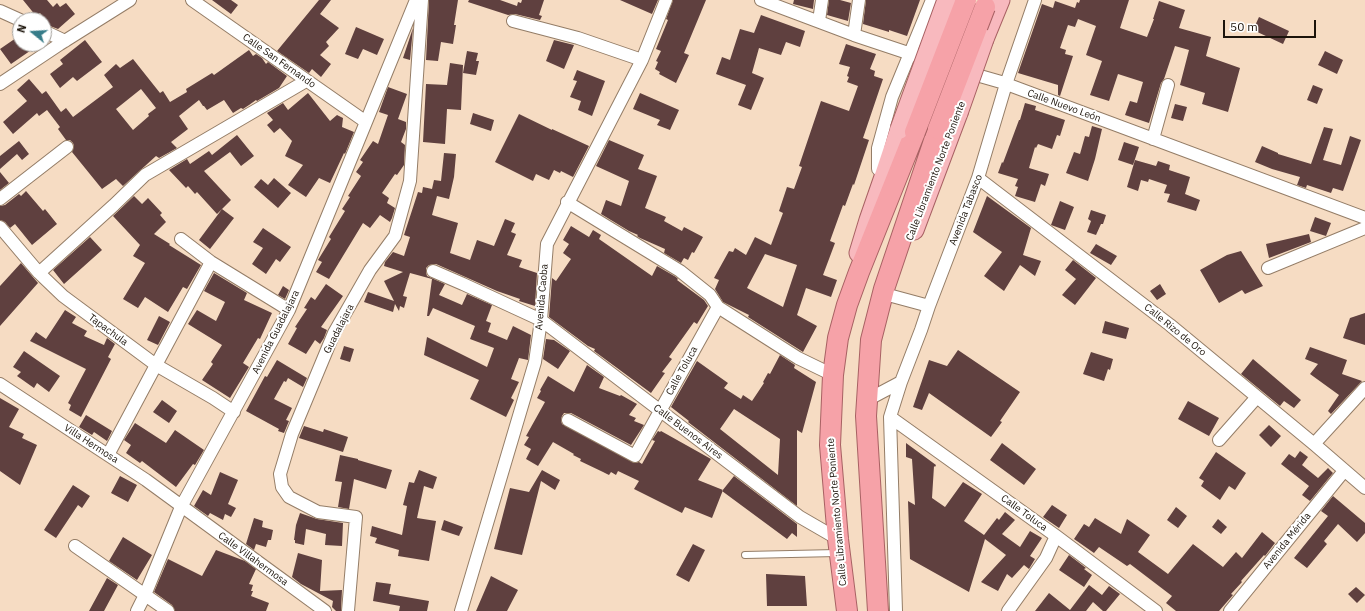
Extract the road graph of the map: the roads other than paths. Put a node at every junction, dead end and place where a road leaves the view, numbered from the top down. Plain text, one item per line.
1 (130, 0) edge
2 (192, 0) edge
3 (416, 0) edge
4 (422, 0) edge
5 (666, 0) edge
6 (761, 0) edge
7 (822, 0) edge
8 (859, 0) edge
9 (932, 0) edge
10 (947, 0) edge
11 (966, 0) edge
12 (1035, 0) edge
13 (990, 2) edge
14 (0, 11) edge
15 (12, 16) edge
16 (513, 21) dead end
17 (819, 21) junction
18 (52, 34) edge
19 (854, 35) junction
20 (65, 40) junction
21 (910, 54) junction
22 (642, 60) junction
23 (306, 81) junction
24 (0, 84) edge
25 (1006, 84) junction
26 (1168, 85) dead end
27 (366, 122) junction
28 (907, 131) junction
29 (1153, 139) junction
30 (67, 147) dead end
31 (885, 174) junction
32 (978, 178) junction
33 (0, 199) edge
34 (568, 202) junction
35 (1365, 218) edge
36 (0, 227) edge
37 (1365, 228) edge
38 (181, 239) dead end
39 (211, 262) junction
40 (1268, 268) dead end
41 (433, 271) dead end
42 (40, 272) junction
43 (859, 272) junction
44 (892, 296) junction
45 (929, 306) junction
46 (718, 307) junction
47 (288, 310) junction
48 (541, 320) junction
49 (871, 340) junction
50 (156, 365) junction
51 (833, 375) junction
52 (901, 382) junction
53 (0, 384) edge
54 (1365, 388) edge
55 (1257, 397) junction
56 (867, 400) junction
57 (660, 410) junction
58 (234, 412) junction
59 (890, 417) junction
60 (568, 420) dead end
61 (1219, 440) dead end
62 (1314, 444) junction
63 (108, 455) junction
64 (1344, 471) junction
65 (1365, 488) edge
66 (181, 507) junction
67 (1056, 536) junction
68 (74, 546) dead end
69 (839, 546) junction
70 (745, 556) dead end
71 (145, 595) junction
72 (890, 608) edge
73 (137, 611) edge
74 (168, 611) edge
75 (325, 611) edge
76 (348, 611) edge
77 (460, 611) edge
78 (847, 611) edge
79 (1008, 611) edge
80 (1156, 611) edge
81 (1230, 611) edge

1 - 20 street
2 - 23 street, Calle San Fernando
3 - 27 street, Avenida Guadalajara
4 - 76 street, Guadalajara
5 - 22 street, Avenida Caoba
6 - 17 street, Calle Nuevo León
7 - 17 street
8 - 19 street
9 - 21 street
10 - 28 main road, Calle Libramiento Norte Poniente, bridge
11 - 28 highway, Calle Libramiento Norte Poniente, bridge
12 - 25 street, Avenida Tabasco
13 - 44 main road, Calle Libramiento Norte Poniente, bridge
13 - 49 highway, Calle Libramiento Norte Poniente, bridge
14 - 15 street
16 - 22 street
17 - 19 street, Calle Nuevo León
18 - 20 street
19 - 21 street, Calle Nuevo León
20 - 24 street
21 - 25 street, Calle Nuevo León
21 - 31 street
22 - 34 street, Avenida Caoba
23 - 27 street, Calle San Fernando
23 - 42 street
25 - 29 street, Calle Nuevo León
25 - 32 street, Avenida Tabasco
26 - 29 street
27 - 47 street, Avenida Guadalajara
28 - 31 main road, Calle Libramiento Norte Poniente
28 - 43 highway, Calle Libramiento Norte Poniente
29 - 35 street, Calle Nuevo León
30 - 33 street
31 - 43 main road, Calle Libramiento Norte Poniente
32 - 45 street, Avenida Tabasco
32 - 55 street, Calle Rizo de Oro
34 - 46 street
34 - 48 street, Avenida Caoba
36 - 42 street, Tapachula
37 - 40 street
38 - 39 street
39 - 47 street
39 - 50 street
41 - 48 street, Calle Buenos Aires
42 - 50 street, Tapachula
43 - 51 highway, Calle Libramiento Norte Poniente
44 - 45 street
44 - 49 main road, Calle Libramiento Norte Poniente
45 - 52 street, Avenida Tabasco
46 - 51 street
46 - 57 street, Calle Toluca
47 - 58 street, Avenida Guadalajara
48 - 57 street, Calle Buenos Aires
48 - 77 street, Avenida Caoba
49 - 56 highway, Calle Libramiento Norte Poniente
50 - 58 street, Tapachula
50 - 63 street
51 - 69 highway, Calle Libramiento Norte Poniente
52 - 56 street
52 - 59 street, Avenida Tabasco
53 - 63 street, Villa Hermosa
54 - 62 street
55 - 61 street
55 - 62 street, Calle Rizo de Oro
56 - 72 highway, Calle Libramiento Norte Poniente
57 - 60 street, Calle Toluca
57 - 69 street, Calle Buenos Aires
58 - 66 street, Avenida Guadalajara
59 - 67 street, Calle Toluca
59 - 72 street, Avenida Tabasco
62 - 64 street, Calle Rizo de Oro
63 - 66 street, Villa Hermosa
64 - 65 street, Calle Rizo de Oro
64 - 81 street, Avenida Mérida
66 - 71 street, Avenida Guadalajara
66 - 75 street, Calle Villahermosa
67 - 79 street
67 - 80 street, Calle Toluca
68 - 71 street
69 - 70 lane
69 - 78 highway, Calle Libramiento Norte Poniente
71 - 73 street, Avenida Guadalajara
71 - 74 street

